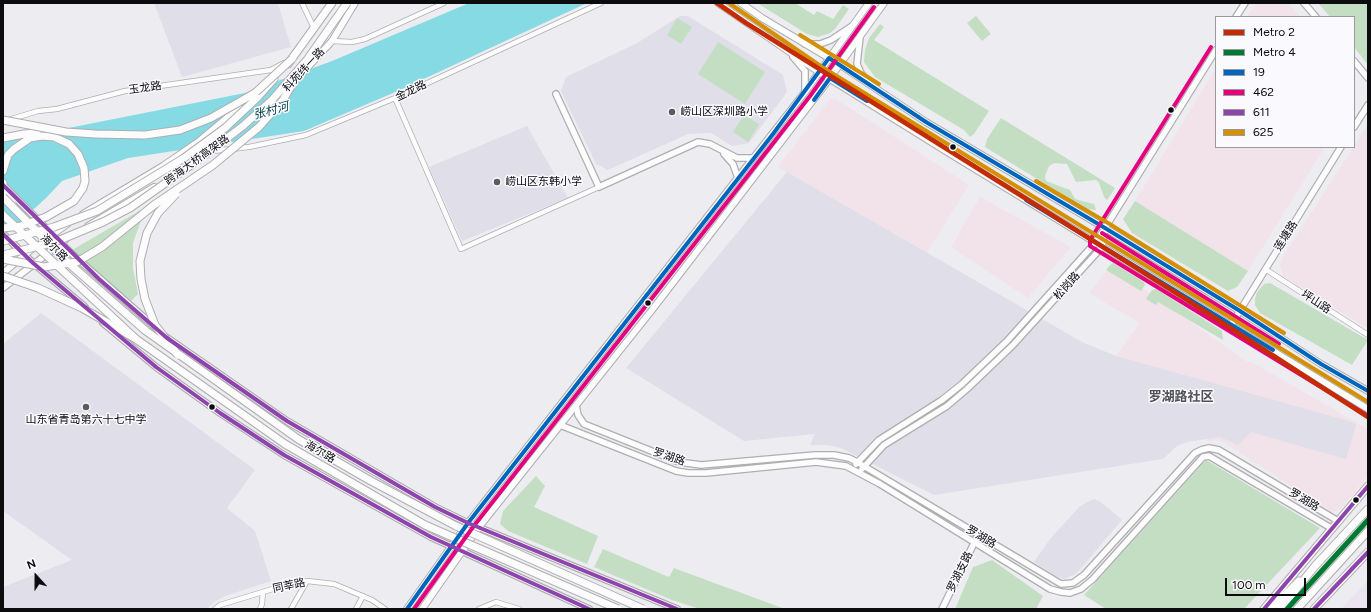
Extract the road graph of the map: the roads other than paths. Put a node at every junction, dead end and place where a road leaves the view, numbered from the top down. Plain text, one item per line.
1 (302, 3) edge
2 (328, 3) edge
3 (332, 3) edge
4 (347, 3) edge
5 (355, 3) edge
6 (444, 3) edge
7 (601, 3) edge
8 (718, 3) edge
9 (741, 3) edge
10 (869, 3) edge
11 (884, 3) edge
12 (1245, 3) edge
13 (1304, 3) edge
14 (1237, 16) edge
15 (1315, 16) edge
16 (313, 26) junction
17 (852, 26) junction
18 (860, 37) junction
19 (332, 40) junction
20 (805, 44) junction
21 (788, 50) junction
22 (1215, 52) edge
23 (829, 58) junction
24 (290, 60) junction
25 (307, 60) junction
26 (1355, 62) edge
27 (839, 64) junction
28 (819, 72) junction
29 (830, 78) junction
30 (1368, 78) edge
31 (870, 85) junction
32 (805, 92) junction
33 (556, 94) dead end
34 (395, 98) junction
35 (1368, 104) edge
36 (3, 121) edge
37 (1355, 125) edge
38 (66, 132) junction
39 (3, 138) edge
40 (1340, 148) edge
41 (212, 151) junction
42 (723, 152) junction
43 (754, 158) junction
44 (3, 171) edge
45 (738, 178) junction
46 (188, 182) junction
47 (3, 184) edge
48 (599, 187) junction
49 (3, 197) edge
50 (16, 210) junction
51 (3, 215) edge
52 (3, 228) edge
53 (1105, 228) junction
54 (3, 234) edge
55 (52, 234) junction
56 (3, 241) edge
57 (61, 242) junction
58 (1095, 243) junction
59 (1102, 247) junction
60 (21, 252) junction
61 (3, 255) edge
62 (3, 259) edge
63 (33, 263) junction
64 (1265, 269) junction
65 (3, 272) edge
66 (3, 276) edge
67 (3, 288) edge
68 (1240, 311) junction
69 (1231, 325) junction
70 (1368, 336) edge
71 (136, 339) junction
72 (178, 355) junction
73 (1368, 391) edge
74 (576, 405) junction
75 (1368, 409) edge
76 (560, 425) junction
77 (857, 462) junction
78 (864, 466) junction
79 (853, 468) junction
80 (860, 472) junction
81 (1368, 486) edge
82 (1368, 509) edge
83 (1338, 521) junction
84 (468, 523) junction
85 (479, 527) junction
86 (1331, 528) junction
87 (1368, 531) edge
88 (978, 535) junction
89 (974, 542) junction
90 (451, 546) junction
91 (462, 551) junction
92 (1368, 552) edge
93 (1315, 566) junction
94 (307, 581) junction
95 (263, 592) junction
96 (1312, 594) junction
97 (363, 596) junction
98 (215, 609) edge
99 (260, 609) edge
100 (291, 609) edge
101 (356, 609) edge
102 (385, 609) edge
103 (407, 609) edge
104 (422, 609) edge
105 (479, 609) edge
106 (519, 609) edge
107 (589, 609) edge
108 (618, 609) edge
109 (643, 609) edge
110 (677, 609) edge
111 (942, 609) edge
112 (1264, 609) edge
113 (1271, 609) edge
114 (1280, 609) edge
115 (1298, 609) edge
116 (1302, 609) edge
117 (1314, 609) edge

1 - 16 street
2 - 16 main road, 科苑纬一路
3 - 24 main road
4 - 25 main road, 跨海大桥高架路, bridge
5 - 19 main road, 科苑纬一路
6 - 19 street
7 - 34 street, 金龙路
8 - 21 main road
9 - 20 main road
10 - 17 main road
11 - 18 main road
12 - 14 street
13 - 15 street
16 - 24 main road, 科苑纬一路
17 - 20 street
17 - 23 main road
18 - 27 main road
18 - 31 street
19 - 41 main road, 科苑纬一路, bridge
20 - 23 main road
21 - 28 main road
21 - 32 street
22 - 53 street
23 - 27 main road
23 - 28 main road
24 - 36 street, 玉龙路
24 - 38 main road, bridge
24 - 55 main road, 科苑纬一路, bridge
24 - 56 main road, 跨海大桥高架路, bridge
25 - 46 main road, bridge
25 - 61 main road, 跨海大桥高架路, bridge
26 - 30 street
27 - 29 main road
27 - 31 main road
28 - 29 main road
28 - 32 main road
29 - 58 main road
29 - 74 main road
31 - 53 main road
32 - 43 main road
33 - 48 street
34 - 41 street, 金龙路
34 - 48 street
35 - 37 street
36 - 38 main road, bridge
38 - 39 main road, bridge
40 - 64 street, 莲塘路
41 - 57 main road, 科苑纬一路
42 - 43 street
42 - 45 street
42 - 48 street
43 - 45 main road
44 - 52 main road, bridge
45 - 84 main road
46 - 62 main road, bridge
46 - 72 main road, bridge
47 - 50 main road, bridge
47 - 55 street, 海尔路
49 - 50 main road, 海尔路, bridge
50 - 72 main road, 海尔路, bridge
51 - 71 main road, 海尔路, bridge
53 - 58 street, 松岗路
53 - 59 street
53 - 68 main road
54 - 60 street, 海尔路
55 - 57 street, 海尔路
55 - 60 main road, 科苑纬一路
57 - 63 main road, 科苑纬一路
57 - 84 street, 海尔路
58 - 59 main road
58 - 77 street, 松岗路
59 - 69 main road
59 - 78 street, 松岗路
60 - 63 street, 海尔路
60 - 65 main road, 科苑纬一路
63 - 67 main road, 科苑纬一路
63 - 90 street, 海尔路
64 - 68 street, 莲塘路
64 - 70 street, 坪山路
66 - 71 main road, bridge
68 - 69 street, 莲塘路
68 - 73 main road
69 - 75 main road
71 - 108 main road, 海尔路, bridge
72 - 109 main road, 海尔路, bridge
74 - 76 main road
74 - 77 street, 罗湖路
76 - 79 street
76 - 85 main road
77 - 78 street, 罗湖路
77 - 79 street, 松岗路
78 - 80 street, 松岗路
78 - 88 street, 罗湖路
79 - 80 street
80 - 89 street
81 - 83 main road
82 - 93 main road
83 - 86 main road
83 - 88 street, 罗湖路
84 - 85 street, 海尔路
84 - 90 main road
85 - 91 main road
85 - 110 street, 海尔路
86 - 89 street
86 - 112 main road
87 - 96 main road
88 - 89 street, 罗湖支路
89 - 111 street, 罗湖支路
90 - 91 street, 海尔路
90 - 103 main road
91 - 104 main road
91 - 107 street, 海尔路
92 - 117 main road
93 - 113 main road
93 - 114 main road
94 - 95 street, 同莘路
94 - 97 street, 同莘路
94 - 100 street
95 - 98 street, 同莘路
95 - 99 street
96 - 115 main road
96 - 116 main road
97 - 101 street
97 - 102 street, 同莘路
105 - 106 street

